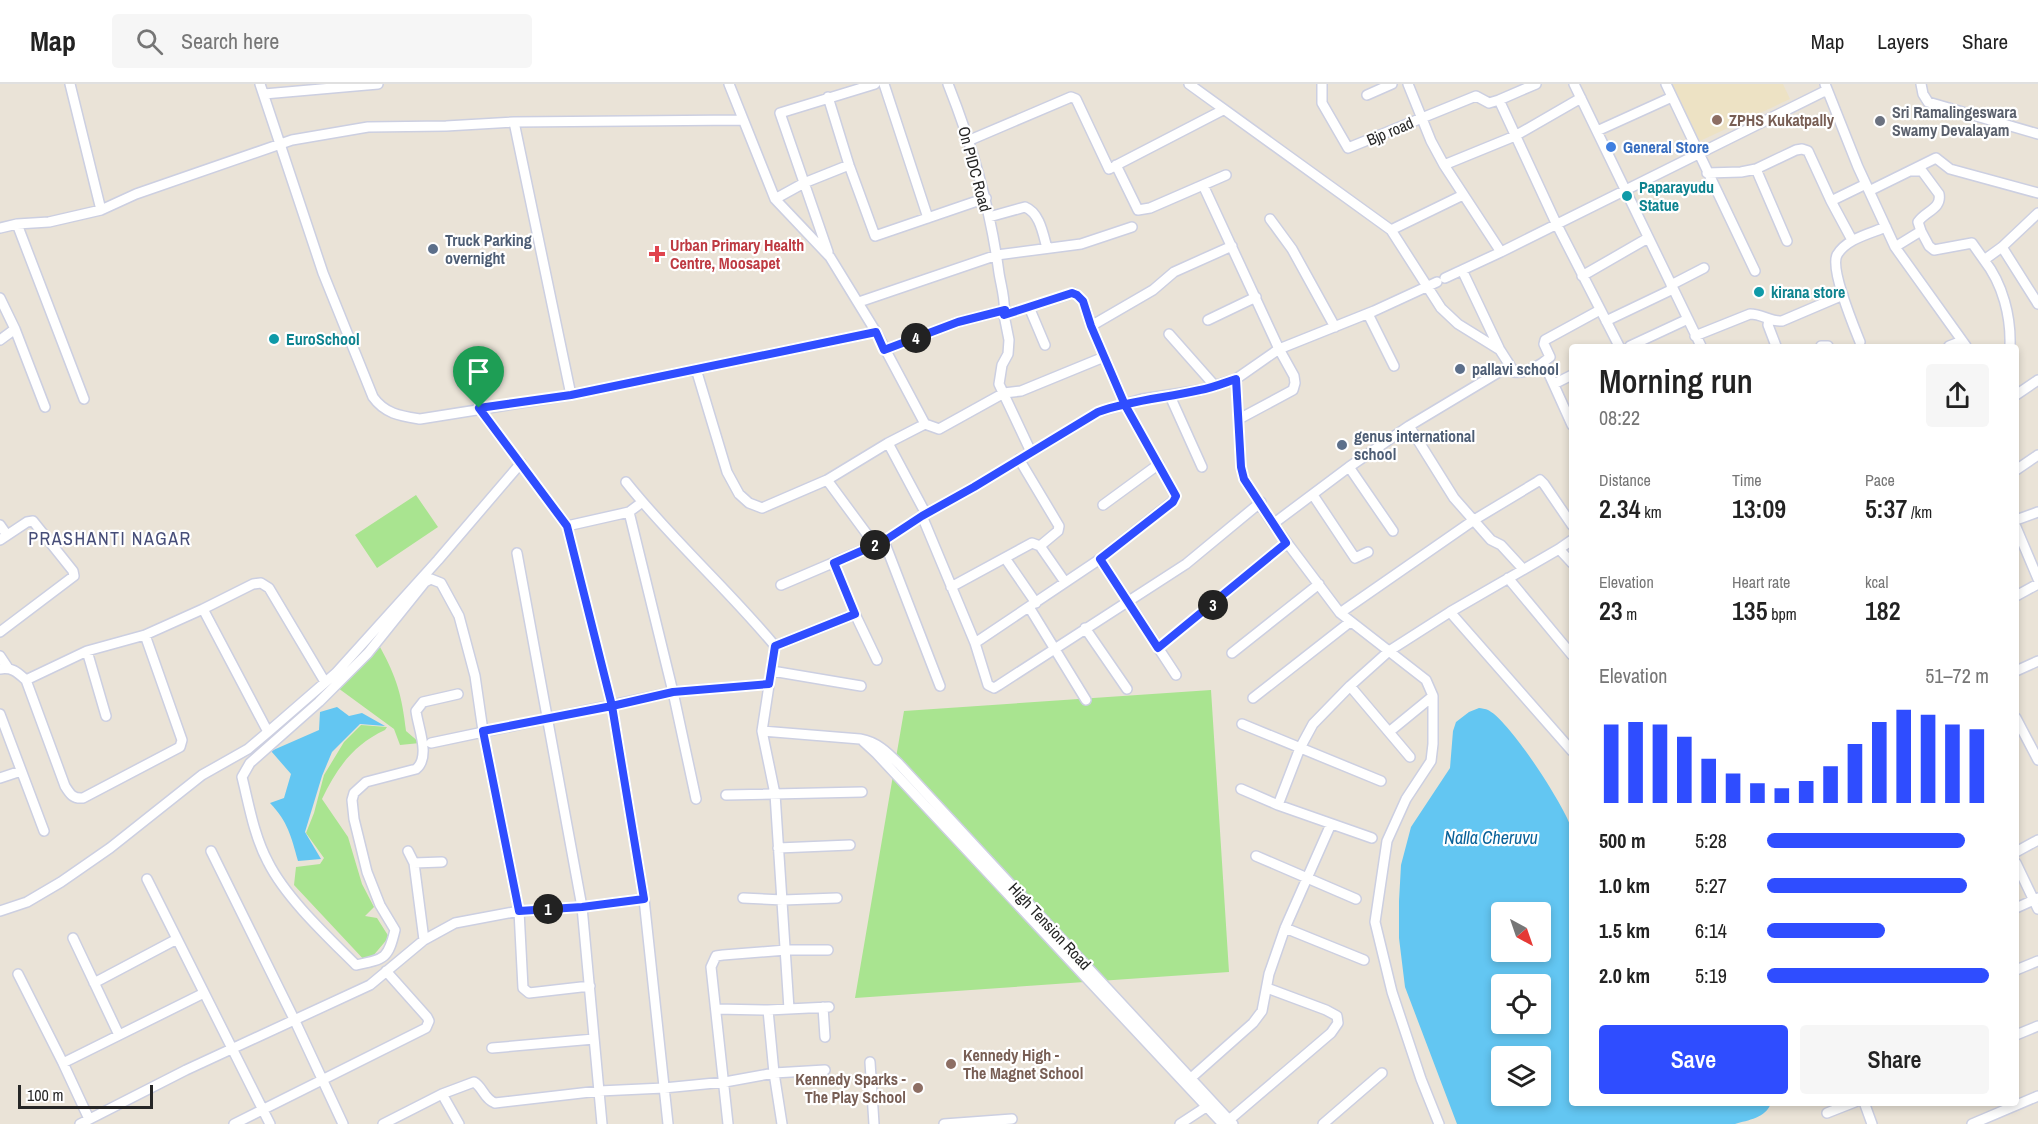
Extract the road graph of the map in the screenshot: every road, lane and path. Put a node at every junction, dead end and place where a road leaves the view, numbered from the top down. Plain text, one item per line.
1 (70, 84) edge
2 (260, 84) edge
3 (378, 84) edge
4 (729, 84) edge
5 (875, 84) edge
6 (884, 84) edge
7 (948, 84) edge
8 (1190, 84) edge
9 (1322, 84) edge
10 (1392, 84) edge
11 (1408, 84) edge
12 (1536, 84) edge
13 (1574, 84) edge
14 (1665, 84) edge
15 (1921, 84) edge
16 (358, 85) edge
17 (1826, 87) edge
18 (264, 94) junction
19 (1367, 95) dead end
20 (828, 97) junction
21 (1672, 97) junction
22 (1581, 98) junction
23 (1499, 100) junction
24 (1224, 110) junction
25 (1421, 118) junction
26 (742, 120) junction
27 (514, 122) junction
28 (1597, 131) junction
29 (2038, 134) edge
30 (1515, 136) junction
31 (970, 140) junction
32 (280, 143) junction
33 (1699, 153) junction
34 (849, 165) junction
35 (1116, 165) junction
36 (1443, 165) junction
37 (1756, 169) junction
38 (1911, 171) junction
39 (1707, 174) junction
40 (1226, 175) dead end
41 (804, 183) junction
42 (1203, 185) junction
43 (1867, 187) junction
44 (1627, 190) junction
45 (2038, 193) edge
46 (1462, 195) junction
47 (986, 198) junction
48 (775, 199) junction
49 (1830, 201) junction
50 (101, 210) junction
51 (2038, 213) edge
52 (989, 217) junction
53 (928, 218) junction
54 (1270, 219) dead end
55 (1556, 223) junction
56 (17, 224) junction
57 (1132, 227) dead end
58 (1886, 227) junction
59 (0, 228) edge
60 (1391, 230) junction
61 (1921, 231) junction
62 (1648, 238) junction
63 (1852, 240) junction
64 (1786, 241) dead end
65 (1232, 246) junction
66 (1895, 247) junction
67 (2002, 247) junction
68 (1047, 248) junction
69 (1501, 252) junction
70 (997, 255) junction
71 (830, 257) junction
72 (1984, 260) junction
73 (1704, 267) dead end
74 (1462, 270) junction
75 (1755, 271) dead end
76 (1582, 276) junction
77 (1437, 282) junction
78 (1672, 287) junction
79 (1843, 295) junction
80 (1256, 297) junction
81 (0, 298) edge
82 (859, 302) junction
83 (2038, 304) edge
84 (1029, 307) junction
85 (1600, 310) junction
86 (1004, 312) junction
87 (1368, 314) junction
88 (1688, 319) junction
89 (1769, 319) junction
90 (1208, 320) dead end
91 (1606, 321) junction
92 (1091, 326) junction
93 (1335, 327) junction
94 (15, 329) junction
95 (876, 332) junction
96 (1170, 334) dead end
97 (1695, 336) junction
98 (0, 340) edge
99 (1860, 342) dead end
100 (1618, 344) edge
101 (1634, 344) edge
102 (1700, 344) edge
103 (1775, 344) edge
104 (1964, 344) edge
105 (2010, 344) edge
106 (1045, 345) dead end
107 (1279, 349) junction
108 (884, 350) junction
109 (1500, 350) junction
110 (1104, 357) junction
111 (1544, 363) junction
112 (1394, 366) dead end
113 (1509, 366) junction
114 (696, 369) junction
115 (1569, 376) edge
116 (1236, 379) junction
117 (2038, 380) edge
118 (1554, 384) junction
119 (1215, 386) junction
120 (1004, 393) junction
121 (2019, 393) edge
122 (571, 395) junction
123 (1170, 396) junction
124 (84, 399) dead end
125 (1125, 405) junction
126 (45, 407) dead end
127 (479, 408) junction
128 (1569, 418) edge
129 (1239, 419) junction
130 (925, 424) junction
131 (1409, 426) junction
132 (888, 443) junction
133 (1030, 452) junction
134 (2038, 455) edge
135 (1019, 459) junction
136 (521, 463) junction
137 (1158, 464) junction
138 (1202, 467) dead end
139 (1349, 467) junction
140 (2019, 468) edge
141 (827, 480) junction
142 (626, 482) dead end
143 (1312, 495) junction
144 (1261, 502) junction
145 (641, 503) junction
146 (1102, 505) dead end
147 (629, 512) junction
148 (2038, 512) edge
149 (924, 515) junction
150 (2019, 519) edge
151 (1474, 520) junction
152 (1569, 521) edge
153 (1273, 524) junction
154 (0, 525) edge
155 (567, 526) junction
156 (1393, 531) dead end
157 (2019, 534) edge
158 (4, 537) edge
159 (1569, 542) edge
160 (879, 543) junction
161 (1286, 543) junction
162 (1040, 546) junction
163 (1559, 549) junction
164 (1368, 552) dead end
165 (517, 553) dead end
166 (1005, 558) junction
167 (1100, 559) junction
168 (1569, 560) edge
169 (834, 563) junction
170 (1523, 569) junction
171 (1508, 578) junction
172 (2038, 579) edge
173 (1065, 582) junction
174 (1319, 584) junction
175 (2038, 584) edge
176 (781, 585) dead end
177 (951, 587) junction
178 (2019, 594) edge
179 (1127, 601) junction
180 (1032, 605) junction
181 (203, 609) junction
182 (1340, 612) junction
183 (1450, 612) junction
184 (855, 614) junction
185 (1350, 621) junction
186 (1085, 628) junction
187 (0, 632) edge
188 (145, 635) junction
189 (975, 643) junction
190 (775, 646) junction
191 (1055, 647) junction
192 (1158, 648) junction
193 (87, 651) junction
194 (1389, 651) junction
195 (1569, 651) edge
196 (1232, 653) dead end
197 (0, 656) edge
198 (877, 660) dead end
199 (2038, 661) edge
200 (4, 668) edge
201 (2019, 670) edge
202 (772, 671) junction
203 (1176, 675) dead end
204 (26, 680) junction
205 (325, 682) junction
206 (769, 684) junction
207 (861, 686) dead end
208 (940, 686) dead end
209 (1350, 686) junction
210 (1127, 689) dead end
211 (673, 692) junction
212 (458, 694) dead end
213 (1433, 696) junction
214 (1253, 698) dead end
215 (1086, 700) dead end
216 (612, 706) junction
217 (0, 714) edge
218 (106, 716) dead end
219 (549, 718) junction
220 (1242, 724) dead end
221 (2019, 724) edge
222 (483, 731) junction
223 (762, 731) junction
224 (268, 732) junction
225 (1389, 732) junction
226 (431, 743) dead end
227 (1300, 748) junction
228 (1569, 748) edge
229 (1410, 757) dead end
230 (2038, 760) edge
231 (21, 771) junction
232 (0, 778) edge
233 (1381, 781) dead end
234 (1241, 789) dead end
235 (862, 792) dead end
236 (775, 794) junction
237 (726, 795) dead end
238 (696, 799) dead end
239 (1278, 805) junction
240 (1331, 824) junction
241 (44, 831) dead end
242 (1372, 838) dead end
243 (2038, 840) edge
244 (850, 845) dead end
245 (778, 848) junction
246 (2019, 850) edge
247 (211, 851) dead end
248 (408, 851) dead end
249 (1256, 856) dead end
250 (442, 862) dead end
251 (414, 863) junction
252 (2019, 868) edge
253 (1307, 877) junction
254 (147, 879) dead end
255 (743, 898) dead end
256 (837, 898) dead end
257 (644, 899) junction
258 (1356, 899) dead end
259 (2036, 899) edge
260 (783, 900) junction
261 (582, 907) junction
262 (2019, 907) edge
263 (2038, 909) edge
264 (0, 911) edge
265 (519, 911) junction
266 (1285, 928) junction
267 (74, 938) dead end
268 (177, 939) junction
269 (424, 940) junction
270 (786, 950) junction
271 (828, 950) dead end
272 (1365, 960) dead end
273 (2038, 961) edge
274 (2019, 969) edge
275 (386, 971) junction
276 (18, 974) dead end
277 (94, 983) junction
278 (590, 986) junction
279 (1267, 988) junction
280 (204, 993) junction
281 (716, 1009) junction
282 (789, 1009) junction
283 (768, 1010) junction
284 (1132, 1020) junction
285 (295, 1021) junction
286 (2038, 1026) edge
287 (2019, 1034) edge
288 (119, 1035) junction
289 (825, 1037) dead end
290 (594, 1040) junction
291 (492, 1048) dead end
292 (233, 1050) junction
293 (870, 1062) dead end
294 (63, 1064) junction
295 (825, 1070) dead end
296 (774, 1073) junction
297 (1382, 1073) dead end
298 (1191, 1078) junction
299 (322, 1080) junction
300 (725, 1082) junction
301 (664, 1088) junction
302 (599, 1091) junction
303 (442, 1094) junction
304 (2038, 1096) edge
305 (2019, 1104) edge
306 (1845, 1106) edge
307 (1865, 1106) edge
308 (2014, 1106) edge
309 (1206, 1107) junction
310 (263, 1110) junction
311 (1827, 1113) dead end
312 (89, 1119) junction
313 (1012, 1119) dead end
314 (1228, 1123) edge
315 (80, 1124) edge
316 (234, 1124) edge
317 (270, 1124) edge
318 (343, 1124) edge
319 (383, 1124) edge
320 (459, 1124) edge
321 (602, 1124) edge
322 (668, 1124) edge
323 (728, 1124) edge
324 (782, 1124) edge
325 (874, 1124) edge
326 (944, 1124) edge
327 (1180, 1124) edge
328 (1323, 1124) edge
329 (1439, 1124) edge
330 (1872, 1124) edge
331 (1972, 1124) edge

1 - 50 street
2 - 18 street
3 - 16 street
4 - 26 street
5 - 20 street
6 - 53 street
7 - 31 street, On PIDC Road
8 - 24 street
9 - 25 street, Bjp road
10 - 19 street
11 - 25 street
12 - 23 street
13 - 22 street
14 - 21 street
15 - 29 street
16 - 18 street
17 - 33 street
17 - 43 street
18 - 32 street
20 - 34 street
20 - 41 street
21 - 28 street
21 - 33 street
22 - 28 street
22 - 30 street
23 - 25 street, Bjp road
23 - 30 street
24 - 35 street
24 - 60 street
25 - 36 street
26 - 27 street
26 - 48 street
27 - 32 street
27 - 122 street
28 - 44 street
30 - 36 street
30 - 55 street
31 - 35 street
31 - 47 street, On PIDC Road
32 - 50 street
32 - 127 street
33 - 39 street
33 - 44 street
34 - 41 street
34 - 53 street
35 - 42 street
36 - 46 street
37 - 39 street
37 - 49 street
37 - 64 street
38 - 43 street
38 - 45 street
38 - 61 street
39 - 75 street
40 - 42 street
41 - 48 street
41 - 71 street
42 - 65 street
43 - 49 street
43 - 58 street
44 - 55 street
44 - 62 street
46 - 60 street
46 - 69 street
47 - 52 street, On PIDC Road
47 - 53 street
48 - 71 street
49 - 63 street
50 - 56 street
51 - 67 street
52 - 68 street
52 - 70 street, On PIDC Road
54 - 93 street
55 - 69 street
55 - 76 street
56 - 59 street
56 - 124 street
57 - 68 street
58 - 63 street
58 - 66 street
60 - 77 street
61 - 66 street
61 - 72 street
62 - 76 street
62 - 78 street
63 - 79 street
65 - 80 street
65 - 92 street
66 - 104 street
67 - 72 street
67 - 83 street
68 - 70 street
69 - 74 street
70 - 82 street
70 - 86 street, On PIDC Road
71 - 82 street
72 - 105 street
73 - 78 street
74 - 77 street
74 - 109 street
76 - 85 street
77 - 87 street
77 - 109 street
78 - 88 street
78 - 91 street
79 - 89 street
79 - 99 street
80 - 90 street
80 - 107 street
81 - 94 street
82 - 95 street
84 - 86 street
84 - 92 street
84 - 106 street
85 - 91 street
85 - 111 street
86 - 108 street
86 - 120 street, On PIDC Road
87 - 93 street
87 - 112 street
88 - 97 street
88 - 101 street
89 - 97 street
89 - 103 street
91 - 100 street
92 - 110 street
93 - 107 street
94 - 98 street
94 - 126 street
95 - 108 street
95 - 114 street
96 - 119 street
97 - 102 street
107 - 116 street
107 - 129 street
108 - 130 street
109 - 113 street
110 - 120 street
110 - 125 street
111 - 113 street
111 - 118 street
113 - 131 street
114 - 122 street
114 - 141 street
115 - 118 street
116 - 119 street
116 - 129 street
117 - 121 street
118 - 128 street
119 - 123 street
120 - 130 street
120 - 133 street
122 - 127 street
123 - 125 street
123 - 138 street
125 - 133 street
125 - 137 street
127 - 136 street
129 - 144 street
130 - 132 street
131 - 139 street
131 - 151 street
132 - 141 street
132 - 149 street
133 - 135 street
134 - 140 street
135 - 149 street
135 - 162 street
136 - 155 street
136 - 205 street
137 - 146 street
137 - 167 street
139 - 143 street
139 - 156 street
141 - 160 street
142 - 145 street
143 - 153 street
143 - 164 street
144 - 153 street
144 - 179 street
145 - 147 street
145 - 190 street
147 - 155 street
147 - 211 street
148 - 150 street
149 - 160 street
149 - 177 street
151 - 152 street
151 - 170 street
151 - 182 street
153 - 161 street
154 - 158 street
155 - 216 street
157 - 172 street
158 - 187 street
159 - 163 street
160 - 169 street
160 - 208 street
161 - 174 street
161 - 192 street
162 - 166 street
162 - 173 street
163 - 168 street
163 - 170 street
165 - 219 street
166 - 177 street
166 - 180 street
167 - 173 street
167 - 179 street
169 - 176 street
169 - 184 street
170 - 171 street
171 - 183 street
171 - 195 street
173 - 180 street
174 - 182 street
174 - 196 street
175 - 178 street
177 - 189 street
179 - 186 street
179 - 192 street
180 - 189 street
180 - 191 street
181 - 188 street
181 - 205 street
181 - 224 street
182 - 185 street
183 - 194 street
183 - 228 street
184 - 190 street
184 - 198 street
185 - 194 street
185 - 214 street
186 - 191 street
186 - 210 street
188 - 193 street
188 - 204 street
189 - 191 street
190 - 202 street
191 - 215 street
192 - 203 street
193 - 204 street
193 - 218 street
194 - 209 street
194 - 213 street
197 - 200 street
199 - 201 street
200 - 204 street
202 - 206 street
202 - 207 street
205 - 224 street
206 - 211 street
206 - 223 street
209 - 225 street
209 - 227 street
211 - 216 street
211 - 238 street
212 - 222 street
213 - 225 street
213 - 329 street
216 - 219 street
216 - 257 street
217 - 231 street
219 - 222 street
219 - 261 street
220 - 227 street
221 - 230 street
222 - 226 street
222 - 265 street
223 - 236 street
223 - 284 street, High Tension Road
224 - 264 street
225 - 229 street
227 - 233 street
227 - 239 street
231 - 232 street
231 - 241 street
234 - 239 street
235 - 236 street
236 - 237 street
236 - 245 street
239 - 240 street
240 - 242 street
240 - 253 street
243 - 246 street
244 - 245 street
245 - 260 street
247 - 285 street
248 - 251 street
249 - 253 street
250 - 251 street
251 - 269 street
252 - 259 street
253 - 258 street
253 - 266 street
254 - 268 street
255 - 260 street
256 - 260 street
257 - 261 street
257 - 301 street
259 - 262 street
259 - 263 street
260 - 270 street
261 - 265 street
261 - 278 street
265 - 269 street
265 - 278 street
266 - 272 street
266 - 279 street
267 - 277 street
268 - 277 street
268 - 280 street
269 - 275 street
270 - 271 street
270 - 281 street
270 - 282 street
273 - 274 street
275 - 285 street
275 - 299 street
276 - 294 street
277 - 288 street
278 - 290 street
279 - 298 street
279 - 314 street
280 - 288 street
280 - 292 street
281 - 283 street
281 - 300 street
282 - 283 street
282 - 289 street
283 - 296 street
284 - 298 street, High Tension Road
284 - 309 street, High Tension Road
285 - 292 street
285 - 299 street
286 - 287 street
288 - 294 street
290 - 291 street
290 - 302 street
292 - 310 street
292 - 312 street
293 - 325 street
294 - 312 street
295 - 296 street
296 - 300 street
296 - 324 street
297 - 328 street
298 - 314 street, High Tension Road
299 - 310 street
299 - 318 street
300 - 301 street
300 - 323 street
301 - 302 street
301 - 322 street
302 - 303 street
302 - 321 street
303 - 319 street
303 - 320 street
304 - 305 street
306 - 311 street
307 - 330 street
308 - 331 street
309 - 314 street, High Tension Road
309 - 327 street
310 - 316 street
310 - 317 street
312 - 315 street
313 - 326 street

